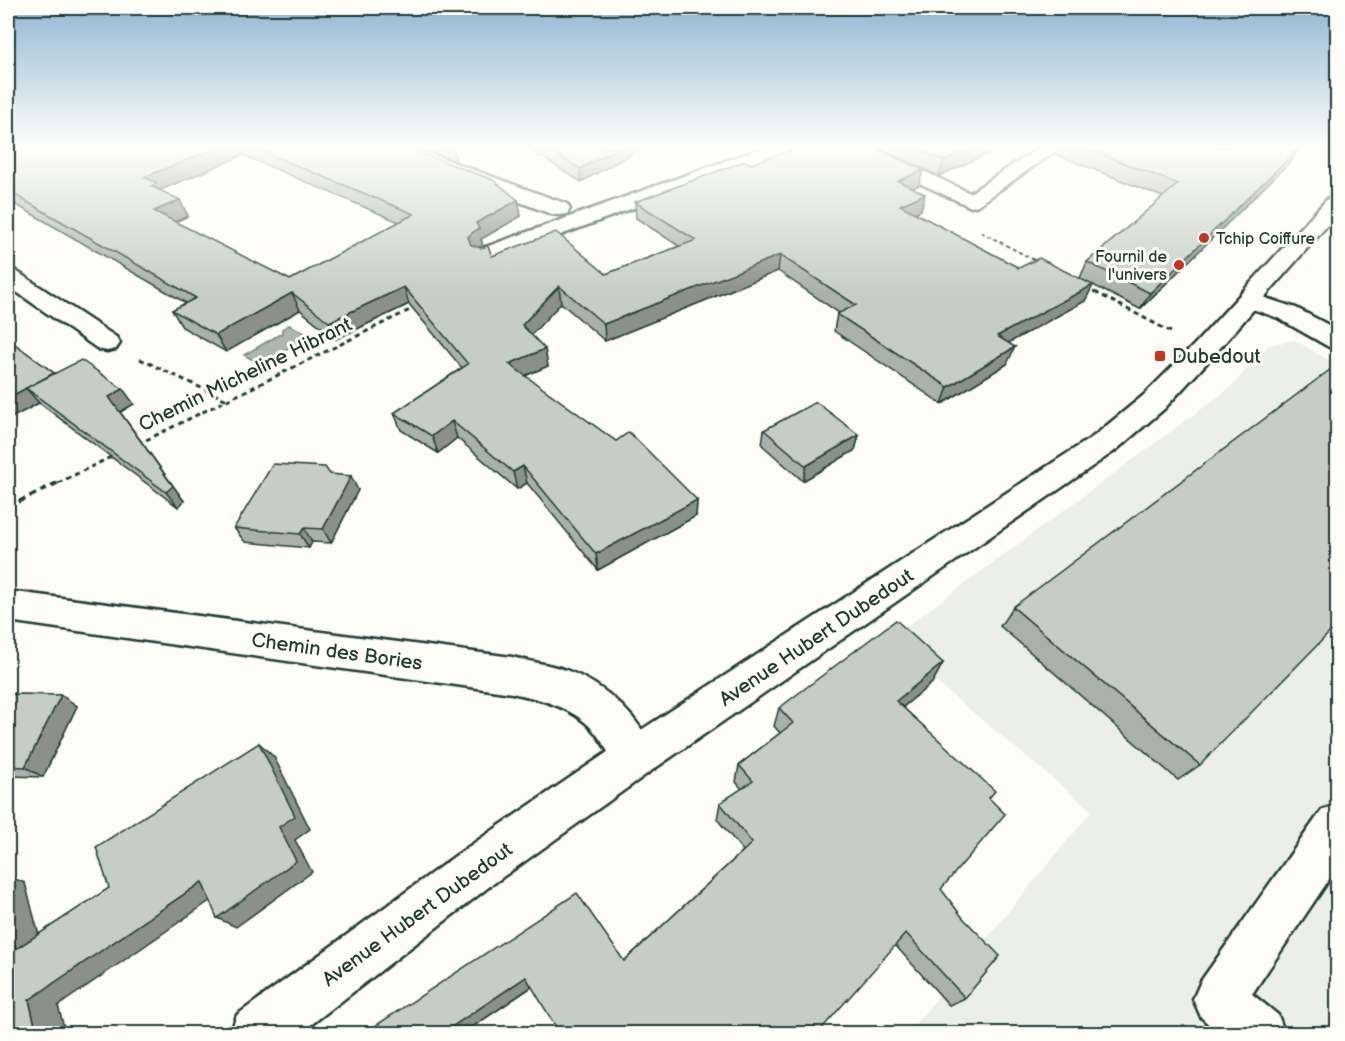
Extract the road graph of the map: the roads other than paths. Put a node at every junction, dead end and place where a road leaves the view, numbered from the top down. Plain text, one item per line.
1 (523, 196) edge
2 (648, 196) edge
3 (960, 196) edge
4 (979, 196) edge
5 (559, 209) dead end
6 (1334, 209) edge
7 (485, 255) edge
8 (8, 276) edge
9 (1250, 300) junction
10 (1338, 341) edge
11 (107, 343) road end
12 (8, 606) edge
13 (636, 757) junction
14 (1338, 826) edge
15 (256, 1034) edge
16 (1258, 1034) edge

1 - 5 street
2 - 7 street
3 - 4 street
6 - 9 street, Avenue Hubert Dubedout
8 - 11 street
9 - 10 street
9 - 13 street, Avenue Hubert Dubedout
12 - 13 street, Chemin des Bories
13 - 15 street, Avenue Hubert Dubedout
14 - 16 street

